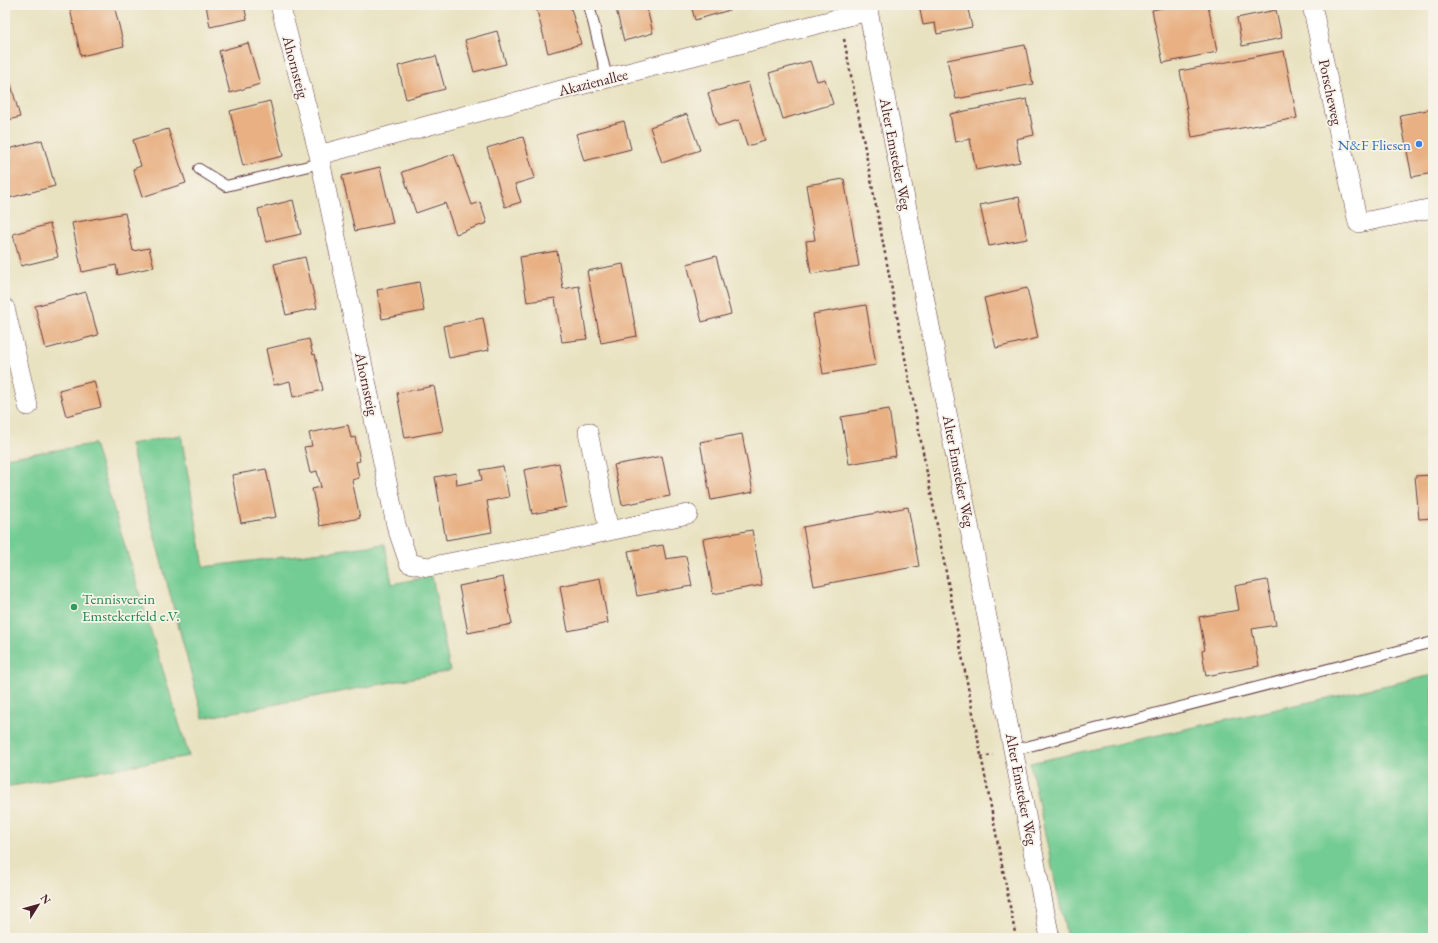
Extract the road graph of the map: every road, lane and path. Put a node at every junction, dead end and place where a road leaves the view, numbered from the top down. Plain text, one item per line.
1 (280, 5) edge
2 (589, 5) edge
3 (1312, 5) edge
4 (868, 8) edge
5 (840, 18) junction
6 (607, 78) junction
7 (320, 159) junction
8 (199, 169) dead end
9 (1433, 208) edge
10 (5, 308) edge
11 (28, 406) dead end
12 (588, 432) dead end
13 (688, 514) dead end
14 (609, 531) junction
15 (1433, 642) edge
16 (1014, 750) junction
17 (1016, 938) edge
18 (1050, 938) edge

1 - 7 street, Ahornsteig
2 - 6 lane
3 - 9 street, Porscheweg
4 - 5 street, Akazienallee
4 - 16 street, Alter Emsteker Weg
5 - 6 street, Akazienallee
5 - 17 path
6 - 7 street, Akazienallee
7 - 8 lane
7 - 14 street, Ahornsteig
10 - 11 street
12 - 14 street
13 - 14 street, Ahornsteig
15 - 16 lane
16 - 18 street, Alter Emsteker Weg

